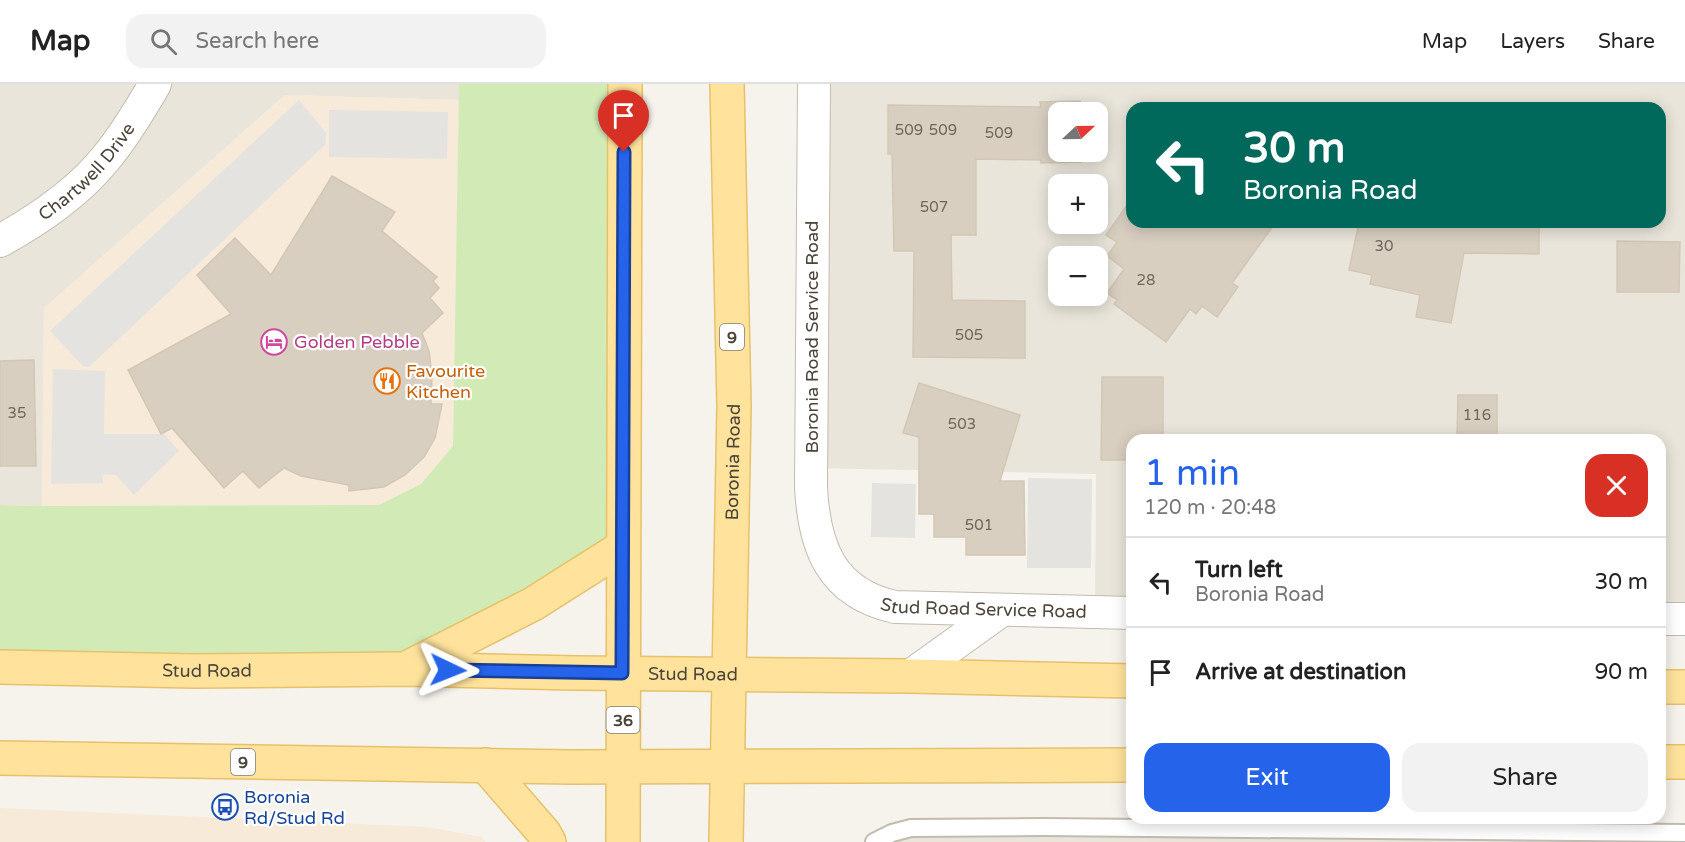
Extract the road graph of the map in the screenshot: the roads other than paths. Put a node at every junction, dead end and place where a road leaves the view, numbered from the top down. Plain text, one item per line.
1 (155, 84) edge
2 (625, 84) edge
3 (727, 84) edge
4 (814, 84) edge
5 (0, 241) edge
6 (623, 547) junction
7 (843, 581) joint
8 (1002, 610) junction
9 (1126, 614) edge
10 (1666, 619) edge
11 (1685, 619) edge
12 (0, 667) edge
13 (405, 669) junction
14 (622, 673) junction
15 (730, 675) junction
16 (910, 676) junction
17 (1126, 681) edge
18 (1666, 687) edge
19 (1685, 687) edge
20 (0, 758) edge
21 (1666, 762) edge
22 (1685, 762) edge
23 (485, 765) junction
24 (1126, 765) edge
25 (623, 767) junction
26 (729, 767) junction
27 (1685, 833) edge
28 (549, 842) edge
29 (623, 842) edge
30 (726, 842) edge
31 (874, 842) edge

1 - 5 street, Chartwell Drive
2 - 6 main road
3 - 15 main road, Boronia Road / 9
4 - 7 street, Boronia Road Service Road
6 - 13 main road
6 - 14 main road
7 - 8 street, Stud Road Service Road
8 - 9 street, Stud Road Service Road
8 - 16 street
10 - 11 street
12 - 13 main road, Stud Road
13 - 14 main road, Stud Road
14 - 15 main road, Stud Road
14 - 25 main road, 36
15 - 16 main road, Stud Road
15 - 26 main road, Boronia Road / 9
16 - 17 main road, Stud Road
18 - 19 main road
20 - 23 main road, 9
21 - 22 main road
23 - 25 main road, 9
23 - 28 main road
24 - 26 main road
25 - 26 main road, 9
25 - 29 main road, 36
26 - 30 main road, Boronia Road
27 - 31 lane

